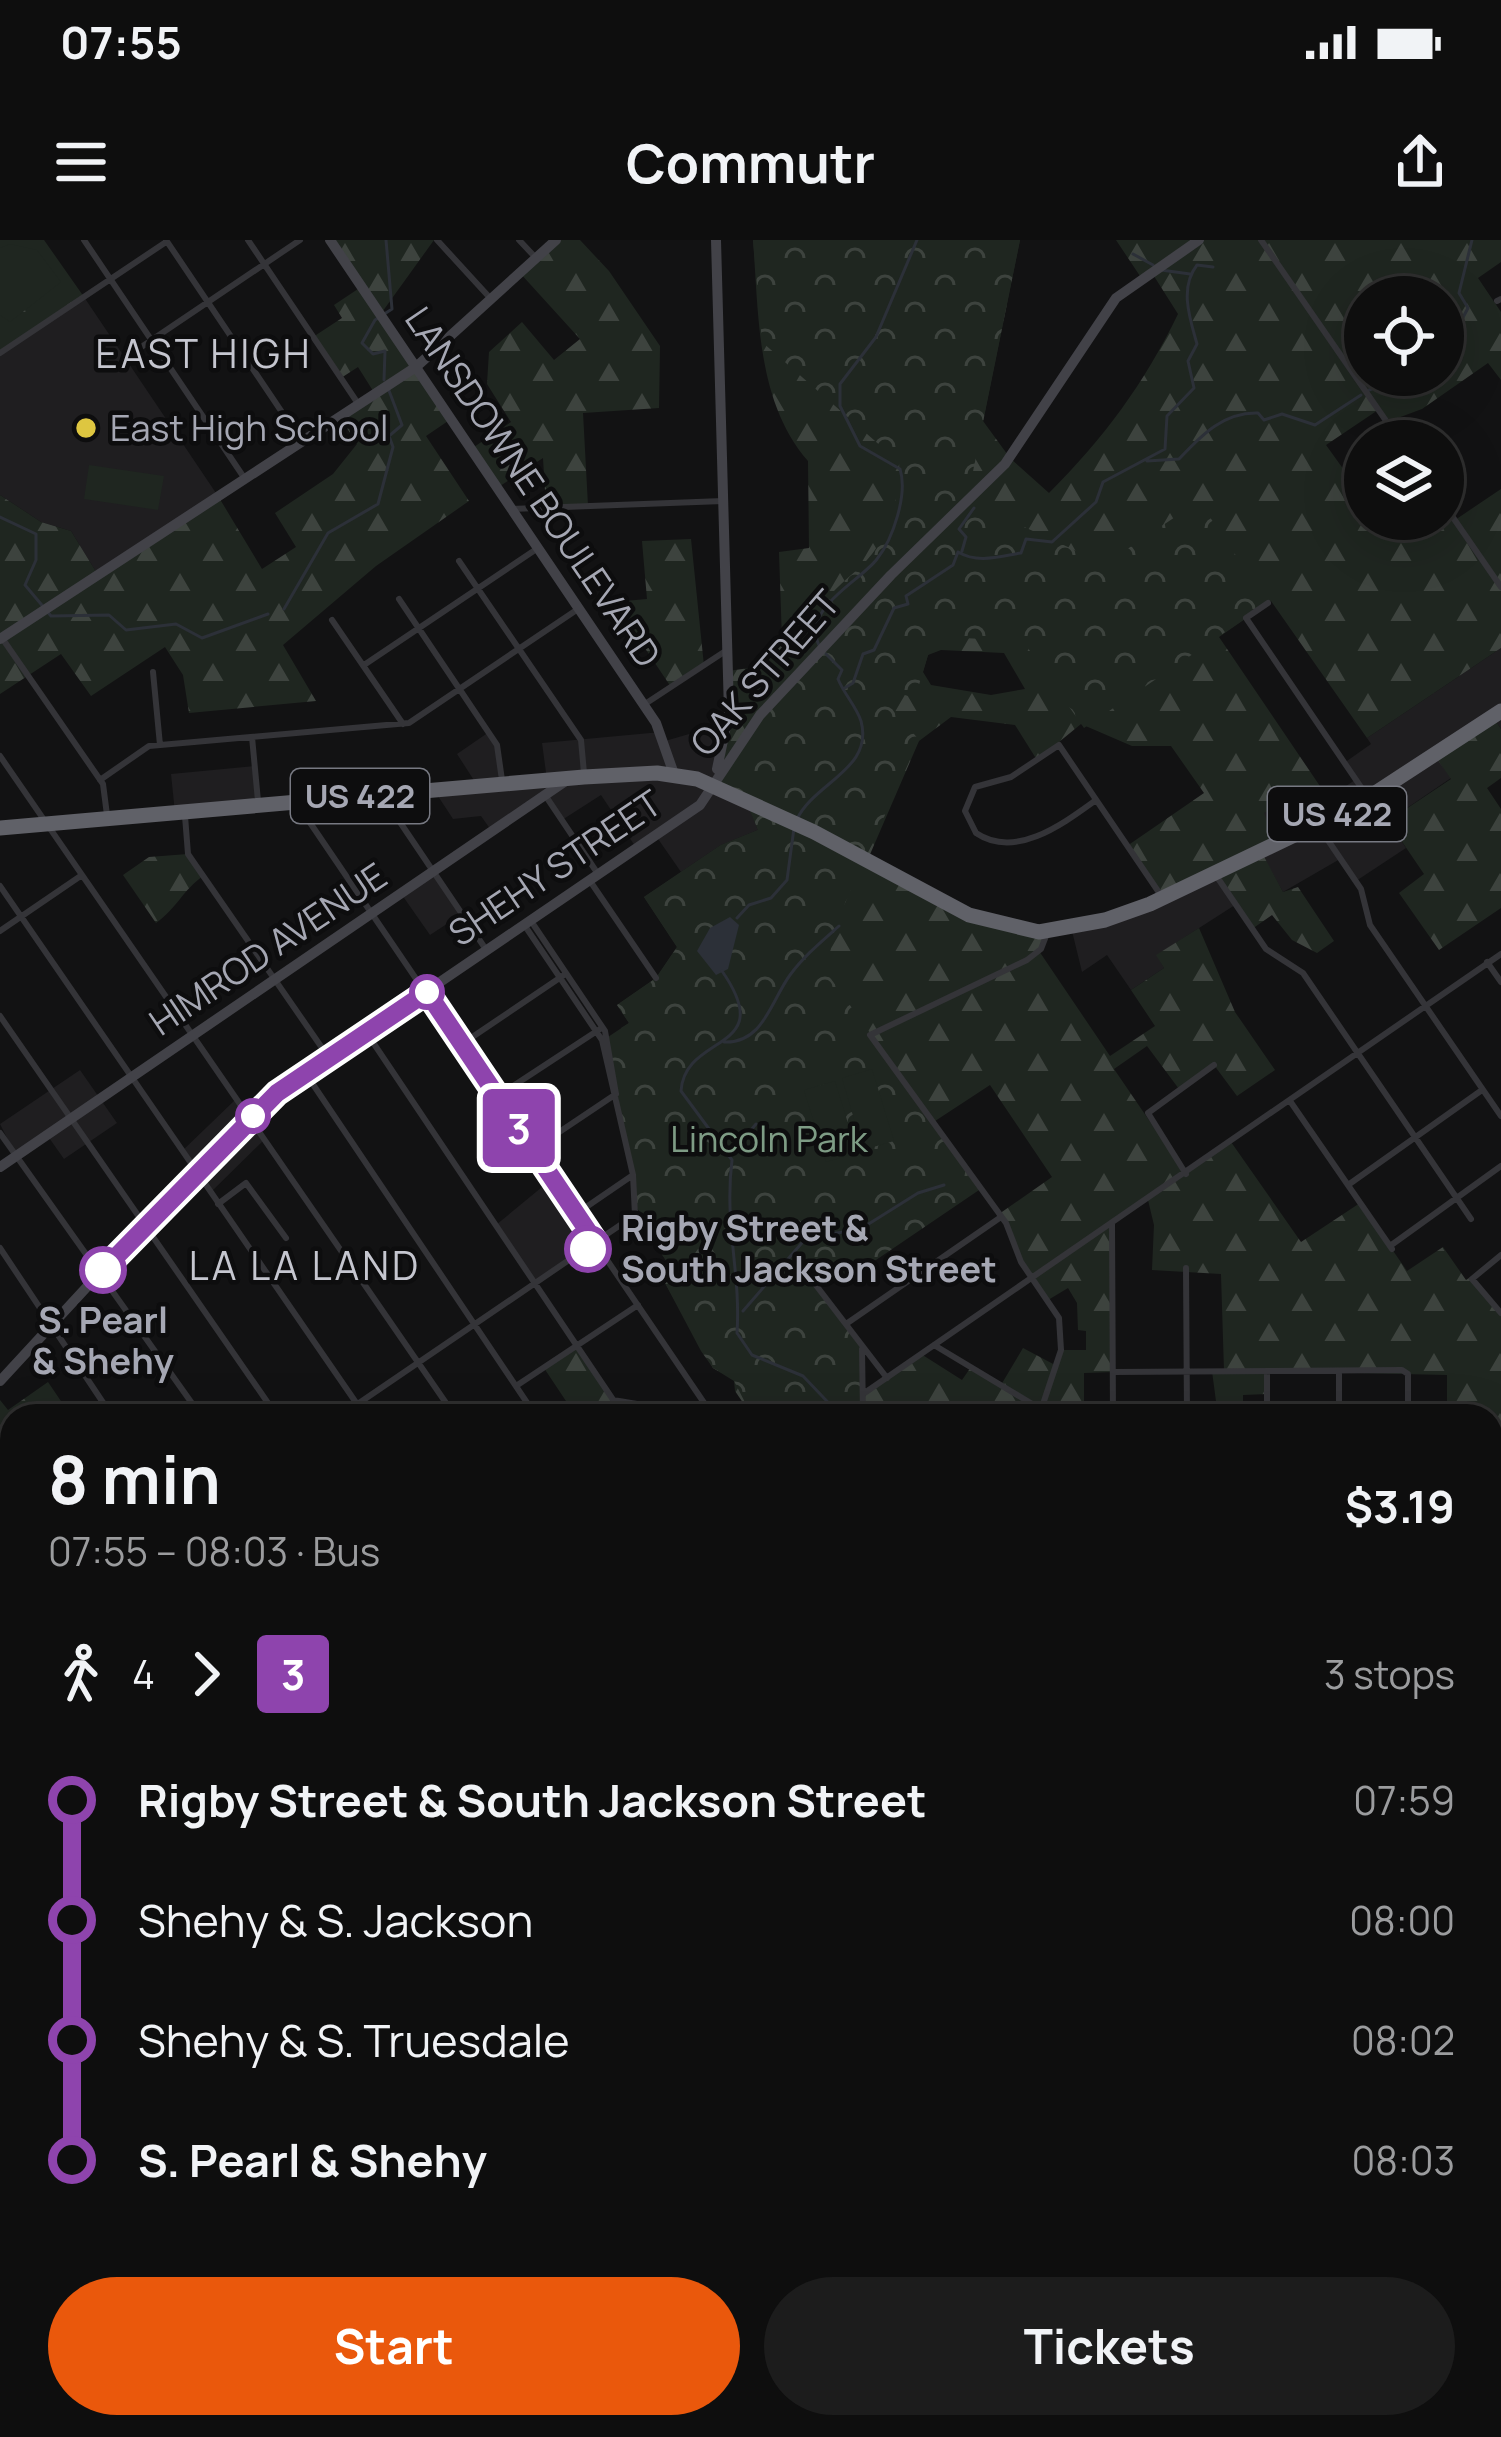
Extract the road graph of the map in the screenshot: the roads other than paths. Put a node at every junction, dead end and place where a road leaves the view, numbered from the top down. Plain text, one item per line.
1 (84, 240) edge
2 (167, 240) edge
3 (248, 240) edge
4 (300, 240) edge
5 (330, 240) edge
6 (436, 240) edge
7 (519, 240) edge
8 (556, 240) edge
9 (716, 240) edge
10 (1199, 240) edge
11 (1261, 240) edge
12 (536, 258) junction
13 (264, 264) junction
14 (111, 279) junction
15 (491, 299) junction
16 (208, 302) junction
17 (152, 340) junction
18 (0, 353) edge
19 (125, 358) dead end
20 (416, 368) junction
21 (363, 402) junction
22 (1385, 420) edge
23 (302, 442) junction
24 (245, 479) junction
25 (723, 501) junction
26 (511, 508) junction
27 (1464, 533) edge
28 (538, 548) junction
29 (459, 561) dead end
30 (1501, 587) edge
31 (478, 589) junction
32 (398, 599) dead end
33 (1268, 603) dead end
34 (578, 609) junction
35 (332, 620) dead end
36 (418, 629) junction
37 (1, 638) edge
38 (519, 650) junction
39 (727, 650) junction
40 (364, 665) junction
41 (153, 672) dead end
42 (460, 690) junction
43 (644, 705) junction
44 (1501, 711) edge
45 (403, 724) junction
46 (252, 737) junction
47 (160, 746) junction
48 (0, 756) edge
49 (674, 774) junction
50 (576, 778) junction
51 (100, 780) junction
52 (714, 782) junction
53 (502, 784) junction
54 (543, 789) junction
55 (381, 795) junction
56 (1369, 799) junction
57 (1096, 800) junction
58 (296, 802) junction
59 (259, 805) junction
60 (185, 812) junction
61 (107, 819) junction
62 (1317, 824) junction
63 (47, 825) junction
64 (0, 828) edge
65 (434, 873) junction
66 (1215, 873) junction
67 (82, 875) junction
68 (594, 878) junction
69 (0, 886) edge
70 (1162, 897) junction
71 (373, 914) junction
72 (21, 916) junction
73 (528, 923) junction
74 (1049, 928) junction
75 (0, 931) edge
76 (488, 950) junction
77 (1501, 954) edge
78 (1487, 962) junction
79 (564, 976) junction
80 (656, 978) dead end
81 (276, 980) junction
82 (1501, 982) edge
83 (427, 992) junction
84 (1425, 1006) junction
85 (0, 1016) edge
86 (600, 1029) junction
87 (367, 1032) junction
88 (192, 1037) junction
89 (463, 1044) junction
90 (1357, 1054) junction
91 (328, 1058) junction
92 (1214, 1065) dead end
93 (305, 1074) junction
94 (131, 1078) junction
95 (1482, 1090) junction
96 (616, 1094) junction
97 (498, 1096) junction
98 (1290, 1102) junction
99 (1501, 1116) edge
100 (71, 1119) junction
101 (249, 1120) junction
102 (0, 1133) edge
103 (1414, 1138) junction
104 (533, 1149) junction
105 (16, 1156) junction
106 (1501, 1166) edge
107 (0, 1167) edge
108 (196, 1173) junction
109 (1186, 1174) junction
110 (633, 1175) junction
111 (1348, 1185) junction
112 (1456, 1198) junction
113 (218, 1204) junction
114 (576, 1214) junction
115 (1001, 1217) junction
116 (1471, 1220) dead end
117 (1112, 1224) junction
118 (144, 1225) junction
119 (286, 1238) dead end
120 (596, 1243) junction
121 (0, 1248) edge
122 (1501, 1255) edge
123 (1186, 1268) dead end
124 (100, 1273) junction
125 (1032, 1279) junction
126 (812, 1280) dead end
127 (536, 1284) junction
128 (638, 1305) junction
129 (1501, 1313) edge
130 (846, 1324) junction
131 (52, 1325) junction
132 (475, 1325) junction
133 (862, 1345) junction
134 (934, 1345) junction
135 (577, 1346) junction
136 (418, 1363) junction
137 (1339, 1370) junction
138 (1187, 1371) junction
139 (1267, 1371) junction
140 (1113, 1372) junction
141 (1, 1377) edge
142 (887, 1378) junction
143 (516, 1386) junction
144 (863, 1394) junction
145 (104, 1404) edge
146 (193, 1404) edge
147 (269, 1404) edge
148 (357, 1404) joint
149 (447, 1404) edge
150 (528, 1404) edge
151 (616, 1404) edge
152 (703, 1404) edge
153 (863, 1404) edge
154 (1027, 1404) edge
155 (1043, 1404) edge
156 (1113, 1404) edge
157 (1187, 1404) edge
158 (1267, 1404) edge
159 (1340, 1404) edge
160 (1408, 1404) edge

1 - 14 street
2 - 14 street
2 - 16 street
3 - 13 street
4 - 13 street
5 - 20 street, LANSDOWNE BOULEVARD
6 - 15 street
7 - 12 street
8 - 12 street
9 - 25 street
10 - 52 street, OAK STREET
11 - 22 street
12 - 15 street
13 - 16 street
13 - 21 street
14 - 17 street
14 - 18 street
15 - 20 street
16 - 17 street
16 - 23 street
17 - 19 street
17 - 24 street
20 - 21 street
20 - 26 street, LANSDOWNE BOULEVARD
21 - 23 street
23 - 24 street
24 - 37 street
25 - 26 street
25 - 39 street
26 - 28 street, LANSDOWNE BOULEVARD
27 - 30 street
28 - 31 street
28 - 34 street, LANSDOWNE BOULEVARD
29 - 31 street
31 - 36 street
31 - 38 street
32 - 36 street
33 - 56 street
34 - 38 street
34 - 43 street, LANSDOWNE BOULEVARD
35 - 40 street
36 - 40 street
36 - 42 street
37 - 51 street
38 - 42 street
38 - 50 street
39 - 43 street
39 - 52 street
40 - 45 street
41 - 47 street
42 - 45 street
42 - 53 street
43 - 49 street, LANSDOWNE BOULEVARD
44 - 56 highway, US 422
45 - 46 street
46 - 47 street
46 - 59 street
47 - 51 street
48 - 63 street
49 - 50 highway, OAK STREET / US 422
49 - 52 highway, OAK STREET / US 422
50 - 54 highway, OAK STREET / US 422
51 - 61 street
52 - 68 street, SHEHY STREET
52 - 74 highway, US 422
53 - 54 highway, OAK STREET / US 422
53 - 55 highway, OAK STREET / US 422
54 - 65 street, HIMROD AVENUE
54 - 68 street
55 - 58 highway, OAK STREET / US 422
55 - 65 street
56 - 62 highway, US 422
57 - 57 street
57 - 70 street
58 - 59 highway, OAK STREET / US 422
58 - 71 street
59 - 60 highway, OAK STREET / US 422
60 - 61 highway, OAK STREET / US 422
60 - 81 street
61 - 63 highway, OAK STREET / US 422
62 - 66 highway, US 422
62 - 84 street
63 - 64 highway, OAK STREET / US 422
63 - 67 street
65 - 71 street, HIMROD AVENUE
65 - 76 street
66 - 70 highway, US 422
66 - 90 street
67 - 72 street
67 - 88 street
68 - 73 street, SHEHY STREET
68 - 80 street
69 - 72 street
70 - 74 highway, US 422
71 - 81 street, HIMROD AVENUE
71 - 83 street
72 - 75 street
72 - 94 street
73 - 76 street, SHEHY STREET
73 - 79 street
74 - 115 street
76 - 83 street, SHEHY STREET
77 - 78 street
78 - 82 street
78 - 84 street
79 - 86 street
79 - 89 street
81 - 88 street, HIMROD AVENUE
81 - 91 street
83 - 87 street, SHEHY STREET
83 - 89 street
84 - 90 street
84 - 95 street
85 - 100 street
86 - 96 street
86 - 97 street
87 - 91 street, SHEHY STREET
87 - 127 street
88 - 94 street, HIMROD AVENUE
88 - 101 street
89 - 97 street
90 - 98 street
90 - 103 street
91 - 93 street, SHEHY STREET
92 - 109 street
93 - 101 street, SHEHY STREET
93 - 132 street
94 - 100 street, HIMROD AVENUE
94 - 108 street
95 - 99 street
95 - 103 street
96 - 104 street
96 - 110 street
97 - 104 street
98 - 109 street
98 - 111 street
100 - 105 street, HIMROD AVENUE
100 - 118 street
101 - 108 street, SHEHY STREET
101 - 136 street
102 - 105 street
103 - 111 street
103 - 112 street
104 - 114 street
105 - 107 street, HIMROD AVENUE
105 - 124 street
106 - 112 street
108 - 113 street
108 - 118 street, SHEHY STREET
109 - 117 street
110 - 114 street
110 - 120 street
111 - 112 street
112 - 116 street
113 - 119 street
113 - 148 street
114 - 120 street
115 - 125 street
115 - 130 street
117 - 125 street
117 - 140 street
118 - 124 street, SHEHY STREET
118 - 147 street
120 - 127 street
120 - 128 street
121 - 131 street
122 - 129 street
123 - 138 street
124 - 131 street, SHEHY STREET
124 - 146 street
125 - 134 street
125 - 155 street
126 - 130 street
127 - 132 street
127 - 135 street
128 - 135 street
128 - 152 street
130 - 133 street
131 - 141 street, SHEHY STREET
131 - 145 street
132 - 136 street
132 - 143 street
133 - 142 street
133 - 144 street
134 - 142 street
134 - 154 street
135 - 143 street
135 - 151 street
136 - 148 street
136 - 149 street
137 - 139 street
137 - 159 street
137 - 160 street
138 - 139 street
138 - 140 street
138 - 157 street
139 - 158 street
140 - 156 street
142 - 144 street
143 - 150 street
144 - 153 street

